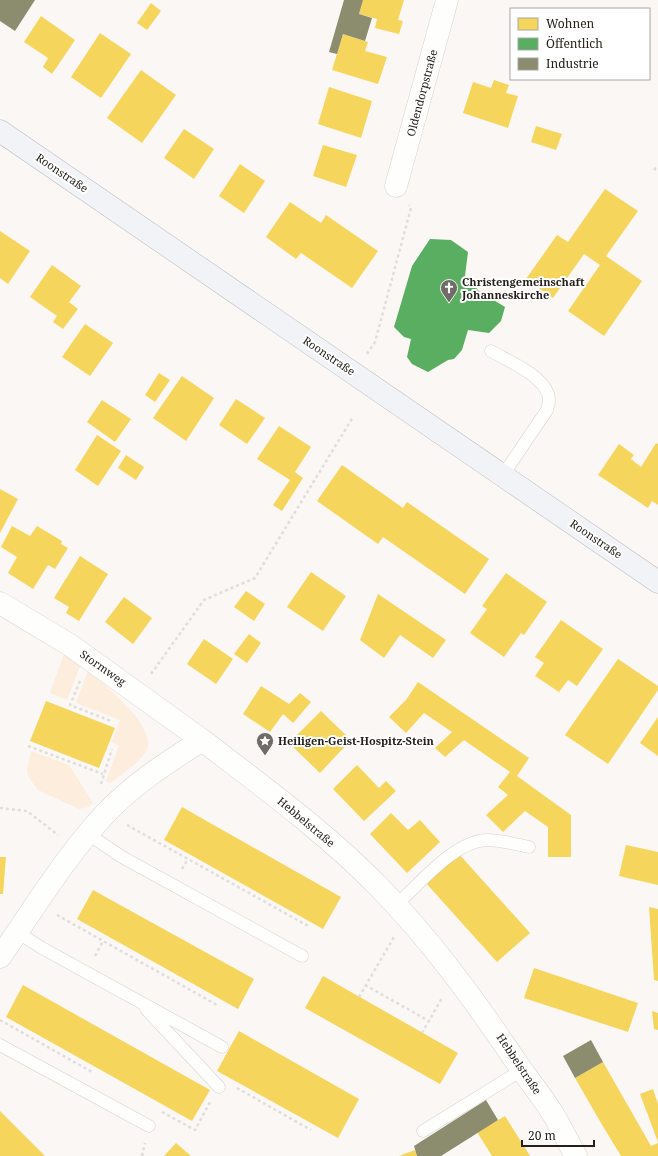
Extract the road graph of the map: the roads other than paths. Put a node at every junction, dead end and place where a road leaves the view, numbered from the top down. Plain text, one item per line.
1 (447, 0) edge
2 (0, 131) edge
3 (396, 186) road end
4 (491, 351) dead end
5 (503, 475) junction
6 (658, 582) edge
7 (0, 604) edge
8 (202, 740) junction
9 (82, 841) junction
10 (528, 847) dead end
11 (396, 906) junction
12 (16, 932) junction
13 (302, 956) dead end
14 (0, 957) edge
15 (137, 1000) junction
16 (0, 1045) edge
17 (222, 1047) dead end
18 (522, 1070) junction
19 (219, 1087) road end
20 (149, 1126) dead end
21 (423, 1131) dead end
22 (576, 1156) edge

1 - 3 street, Oldendorpstraße
2 - 5 main road, Roonstraße
4 - 5 lane
5 - 6 main road, Roonstraße
7 - 8 street, Stormweg
8 - 9 street
8 - 11 street, Hebbelstraße
9 - 12 street
9 - 13 lane
10 - 11 lane
11 - 18 street, Hebbelstraße
12 - 14 street
12 - 15 lane
15 - 17 lane
15 - 19 lane
16 - 20 lane
18 - 21 lane
18 - 22 street, Hebbelstraße

